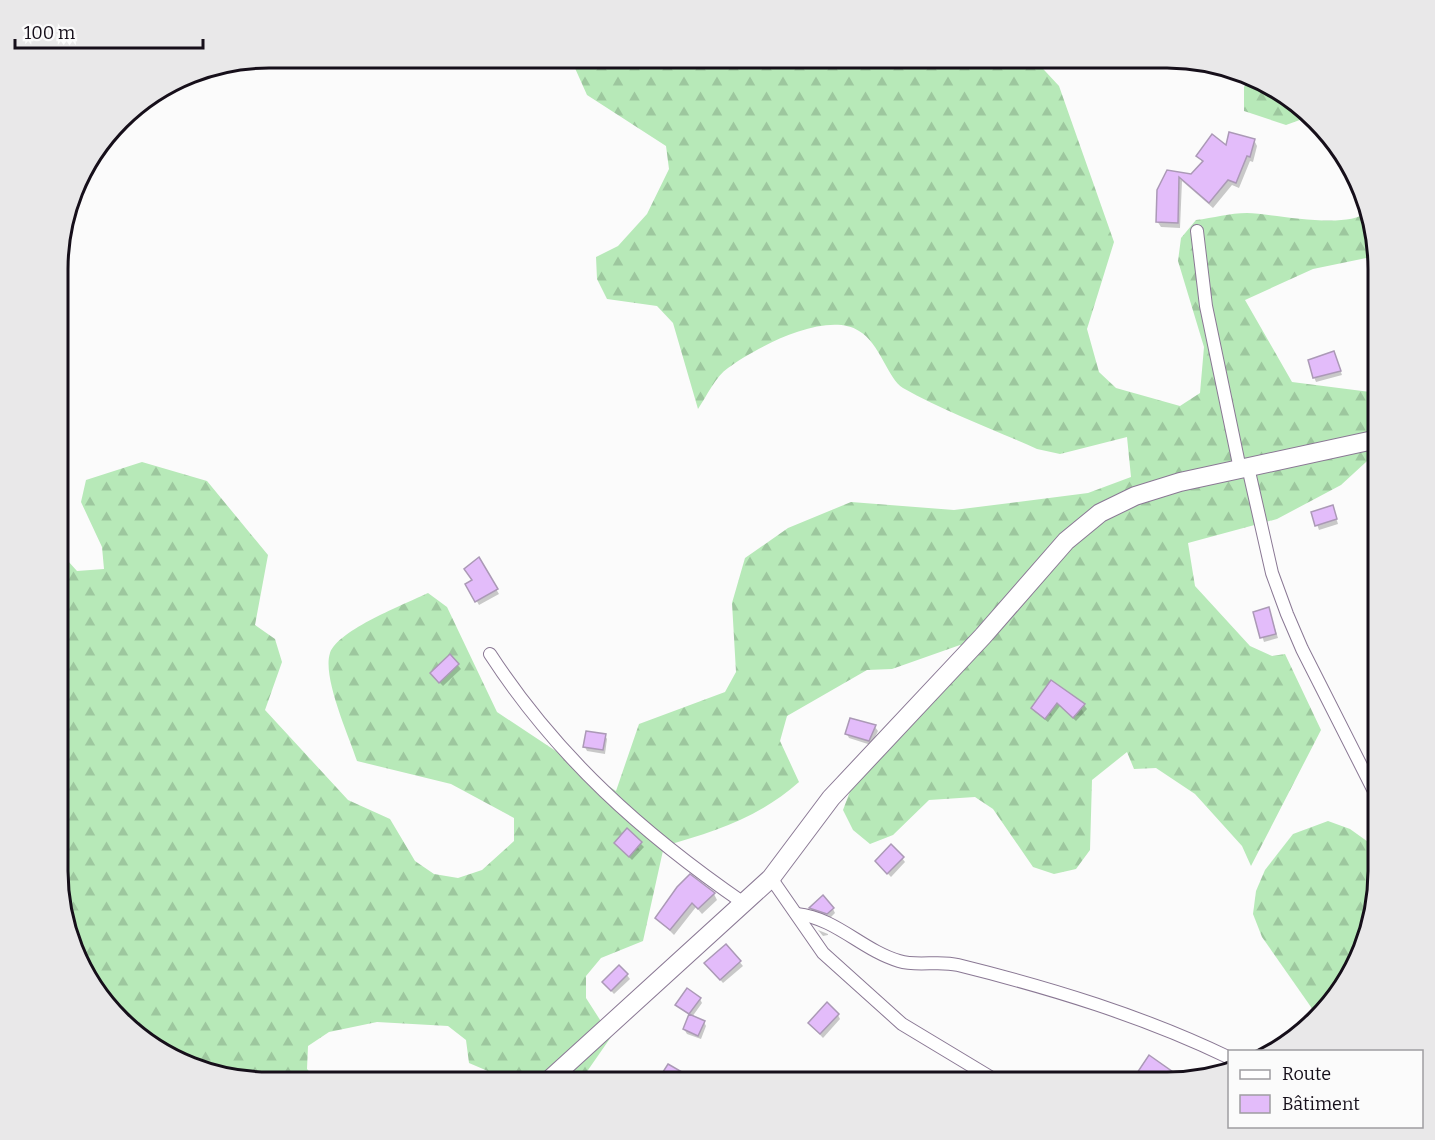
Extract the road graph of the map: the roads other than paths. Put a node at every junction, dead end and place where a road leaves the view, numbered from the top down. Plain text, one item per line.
1 (1197, 231) dead end
2 (1368, 441) edge
3 (1244, 468) junction
4 (489, 654) dead end
5 (1367, 778) edge
6 (771, 878) junction
7 (744, 904) junction
8 (797, 914) junction
9 (1228, 1057) edge
10 (558, 1072) edge
11 (982, 1072) edge

1 - 3 street
2 - 3 street
3 - 5 street
3 - 6 street
4 - 7 street
6 - 7 street
6 - 8 street
7 - 10 street
8 - 9 street
8 - 11 street

